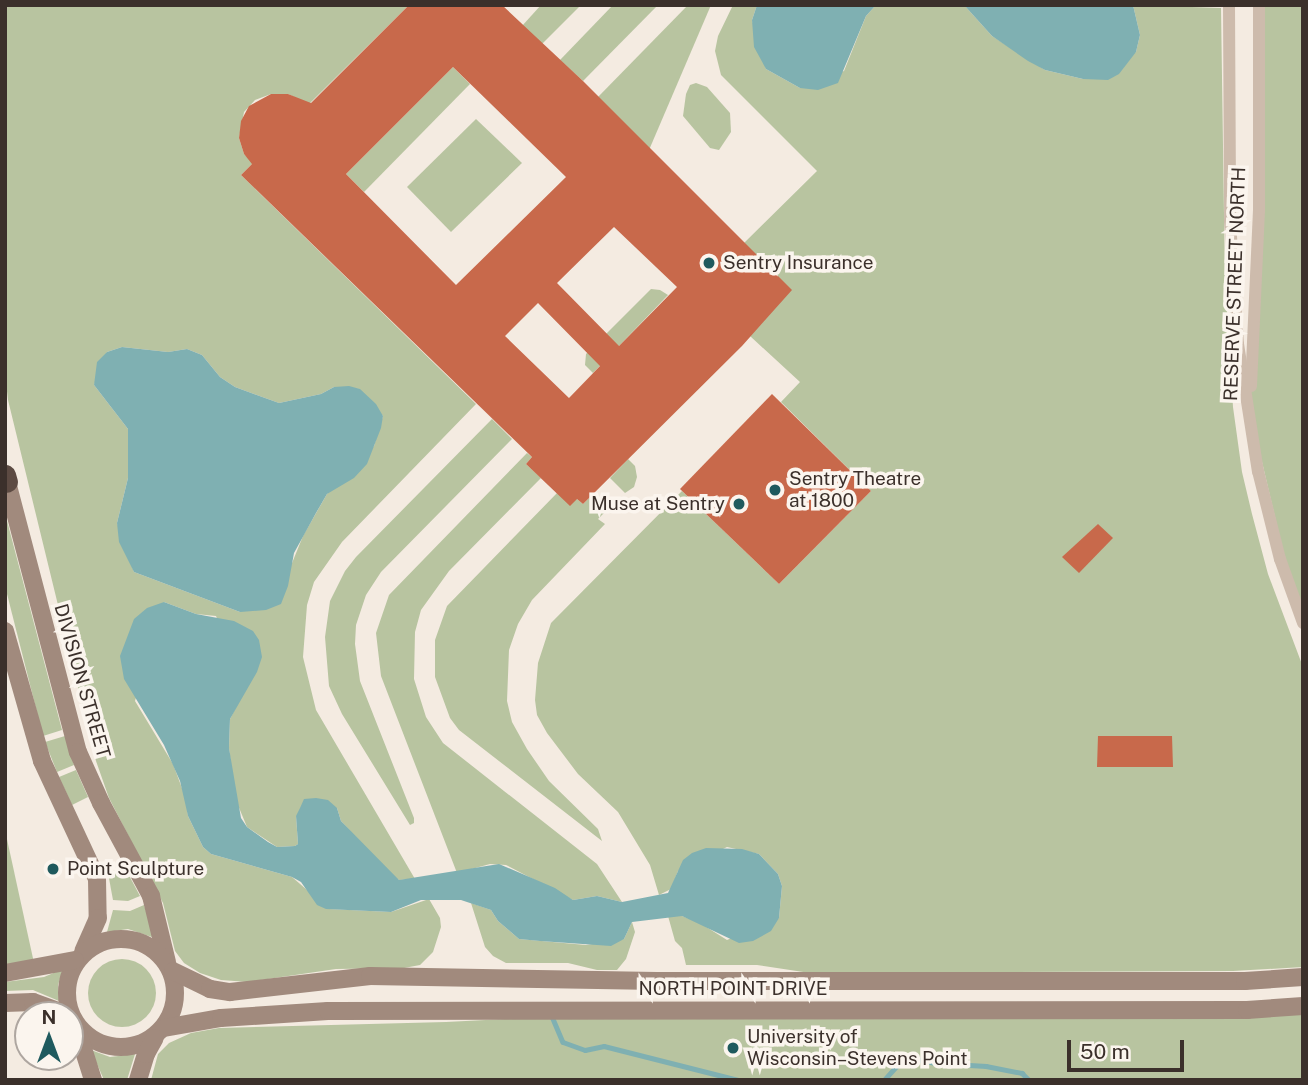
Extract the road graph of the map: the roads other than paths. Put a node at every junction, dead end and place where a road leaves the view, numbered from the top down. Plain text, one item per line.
1 (1229, 5) edge
2 (1259, 5) edge
3 (1250, 411) junction
4 (6, 478) edge
5 (1303, 623) edge
6 (5, 631) edge
7 (79, 955) junction
8 (170, 967) junction
9 (5, 973) edge
10 (1303, 977) edge
11 (70, 1001) edge
12 (1303, 1006) edge
13 (84, 1033) edge
14 (160, 1033) junction
15 (84, 1053) edge
16 (93, 1080) edge
17 (138, 1080) edge

1 - 3 street, RESERVE STREET NORTH
2 - 3 street, RESERVE STREET NORTH
3 - 5 street
4 - 8 street, DIVISION STREET
6 - 7 street
7 - 8 street
7 - 9 street
7 - 11 street
8 - 10 street, NORTH POINT DRIVE
8 - 14 street
12 - 14 street, NORTH POINT DRIVE
13 - 14 street
14 - 17 street
15 - 16 street

